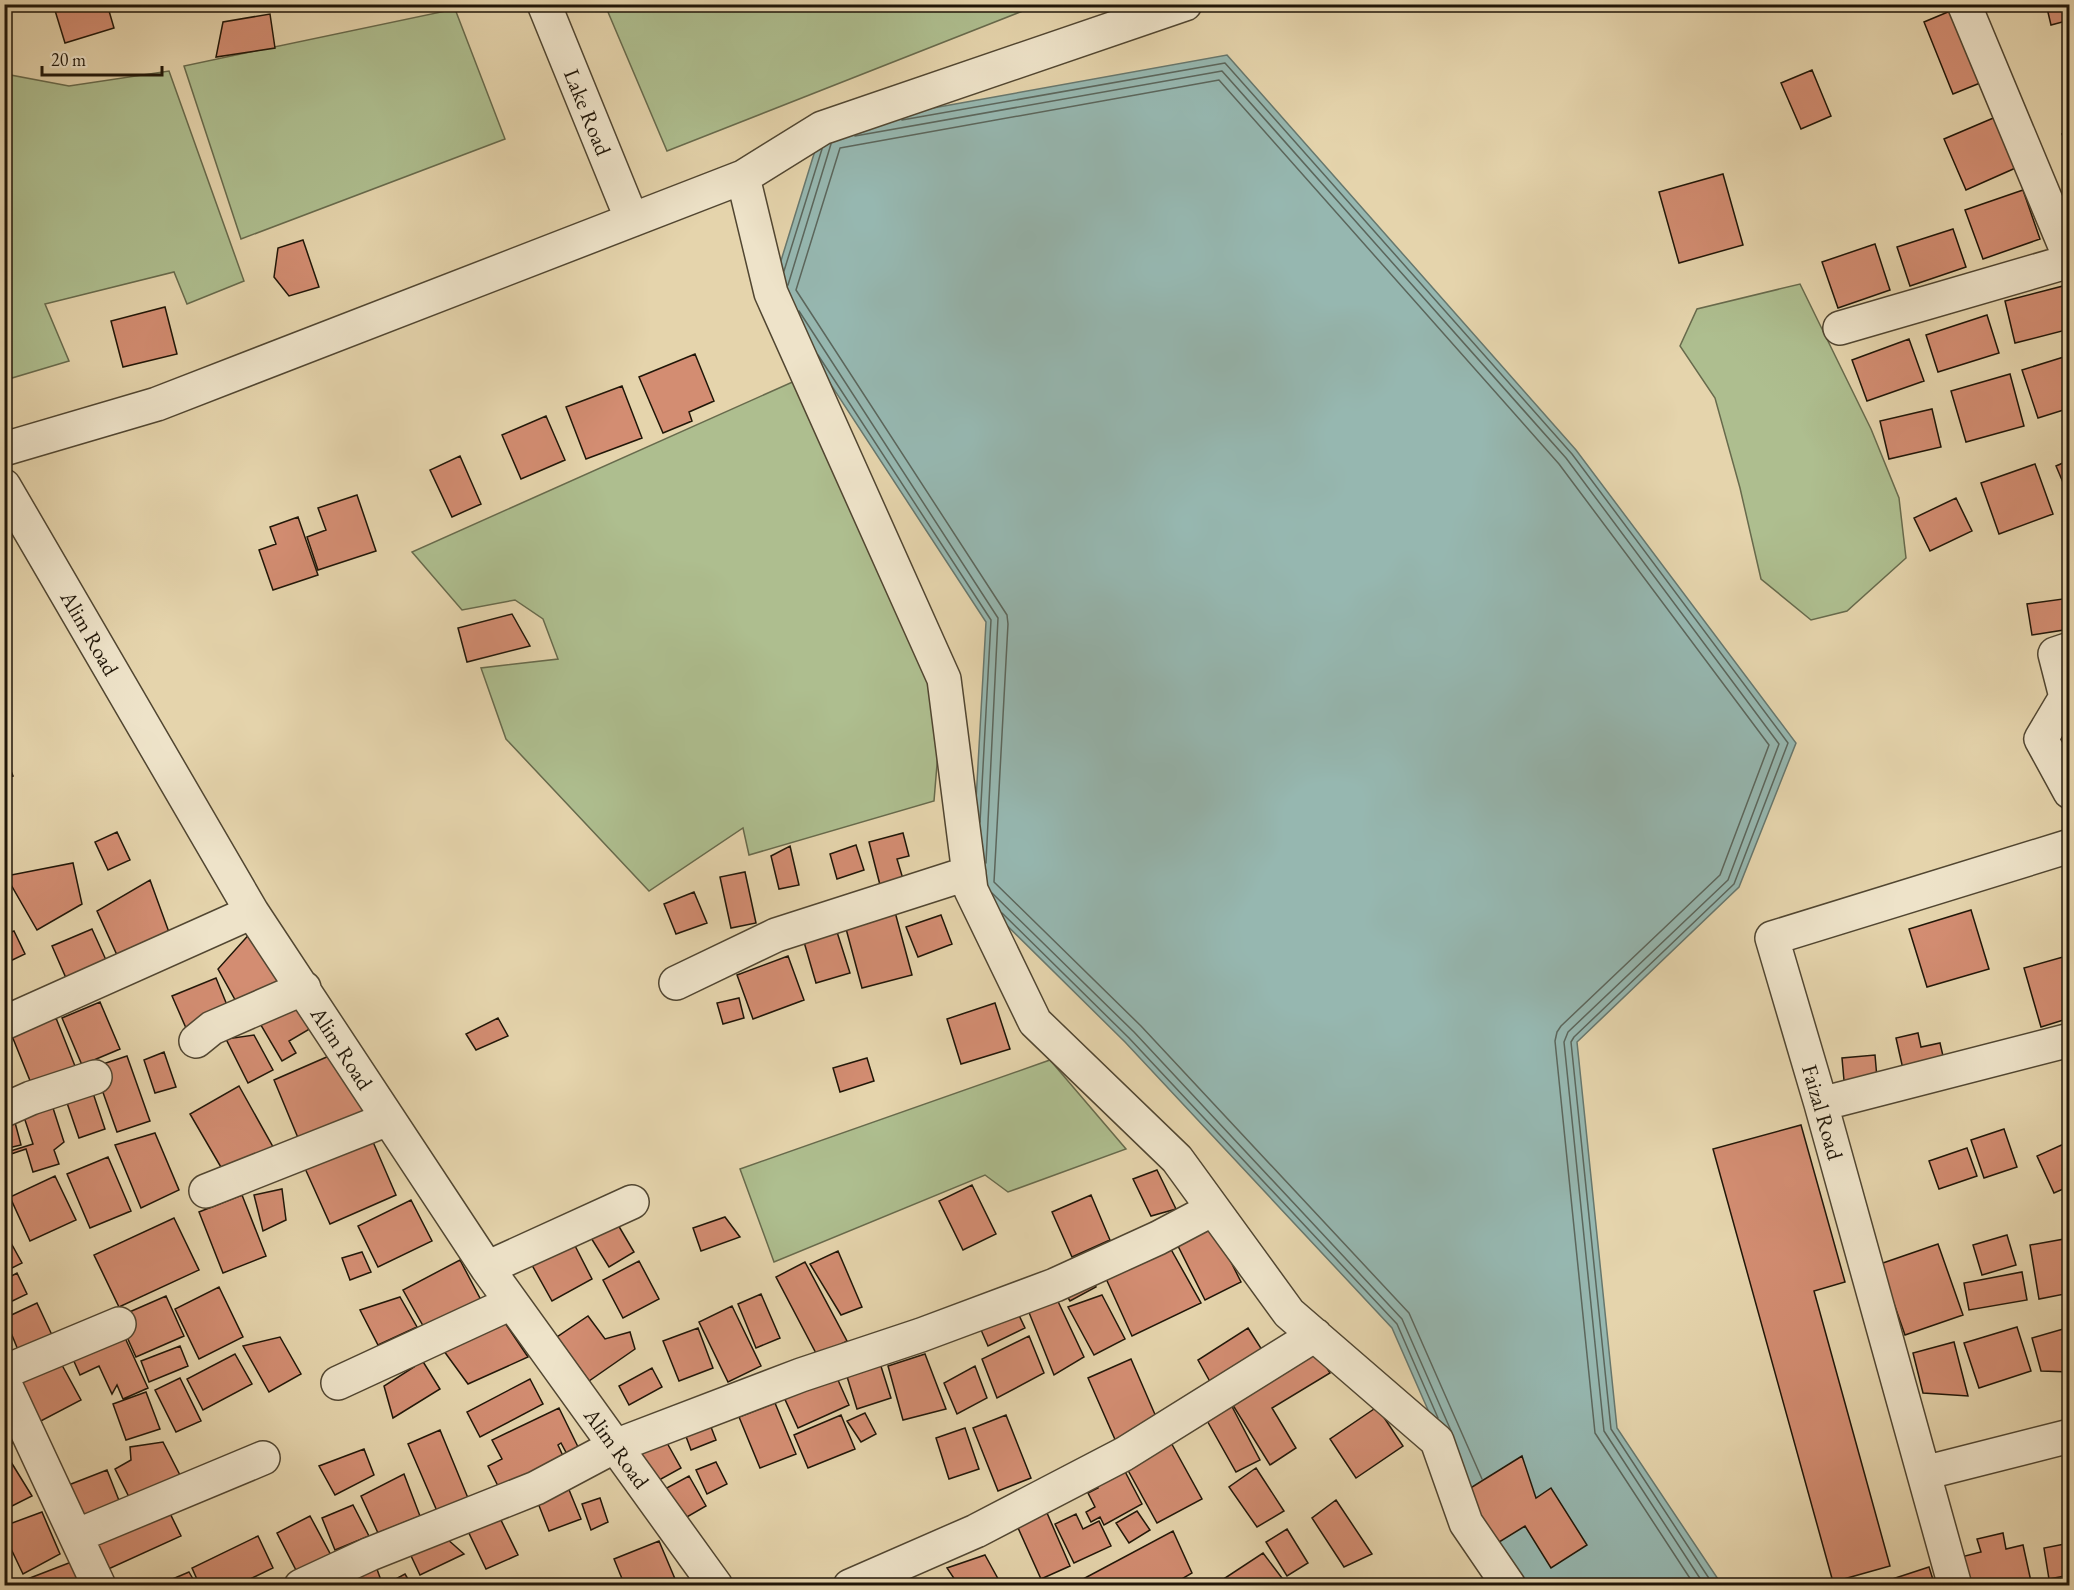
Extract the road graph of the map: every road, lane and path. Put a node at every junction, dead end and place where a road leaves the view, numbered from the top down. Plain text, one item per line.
1 (544, 4) edge
2 (1185, 4) edge
3 (1964, 4) edge
4 (742, 177) junction
5 (632, 220) junction
6 (2070, 260) edge
7 (1840, 328) dead end
8 (4, 449) edge
9 (4, 486) edge
10 (2070, 649) edge
11 (2070, 792) edge
12 (2070, 846) edge
13 (969, 873) junction
14 (252, 912) junction
15 (676, 983) dead end
16 (304, 988) junction
17 (4, 1023) edge
18 (2070, 1040) edge
19 (196, 1041) dead end
20 (95, 1077) dead end
21 (1821, 1104) junction
22 (4, 1110) edge
23 (388, 1119) junction
24 (206, 1191) dead end
25 (632, 1202) dead end
26 (1213, 1209) junction
27 (487, 1268) junction
28 (511, 1303) junction
29 (119, 1324) dead end
30 (1315, 1335) junction
31 (4, 1372) edge
32 (4, 1382) edge
33 (338, 1383) dead end
34 (2070, 1436) edge
35 (615, 1446) junction
36 (263, 1458) dead end
37 (1924, 1473) junction
38 (75, 1536) junction
39 (99, 1586) edge
40 (301, 1586) edge
41 (716, 1586) edge
42 (850, 1586) edge
43 (1509, 1586) edge
44 (1955, 1586) edge

1 - 5 street, Lake Road
2 - 4 street
3 - 6 street
4 - 5 street
4 - 13 street
5 - 8 street
6 - 7 street
9 - 14 street, Alim Road
10 - 11 street
12 - 21 street, Faizal Road
13 - 15 street
13 - 26 street
14 - 16 street, Alim Road
14 - 17 street
16 - 19 street
16 - 23 street, Alim Road
18 - 21 street
20 - 22 street
21 - 37 street, Faizal Road
23 - 24 street
23 - 27 street, Alim Road
25 - 27 street
26 - 30 street
26 - 35 street
27 - 28 street, Alim Road
28 - 33 street
28 - 35 street, Alim Road
29 - 31 street
30 - 42 street
30 - 43 street
32 - 38 street
34 - 37 street
35 - 40 street
35 - 41 street, Alim Road
36 - 38 street
37 - 44 street, Faizal Road
38 - 39 street

